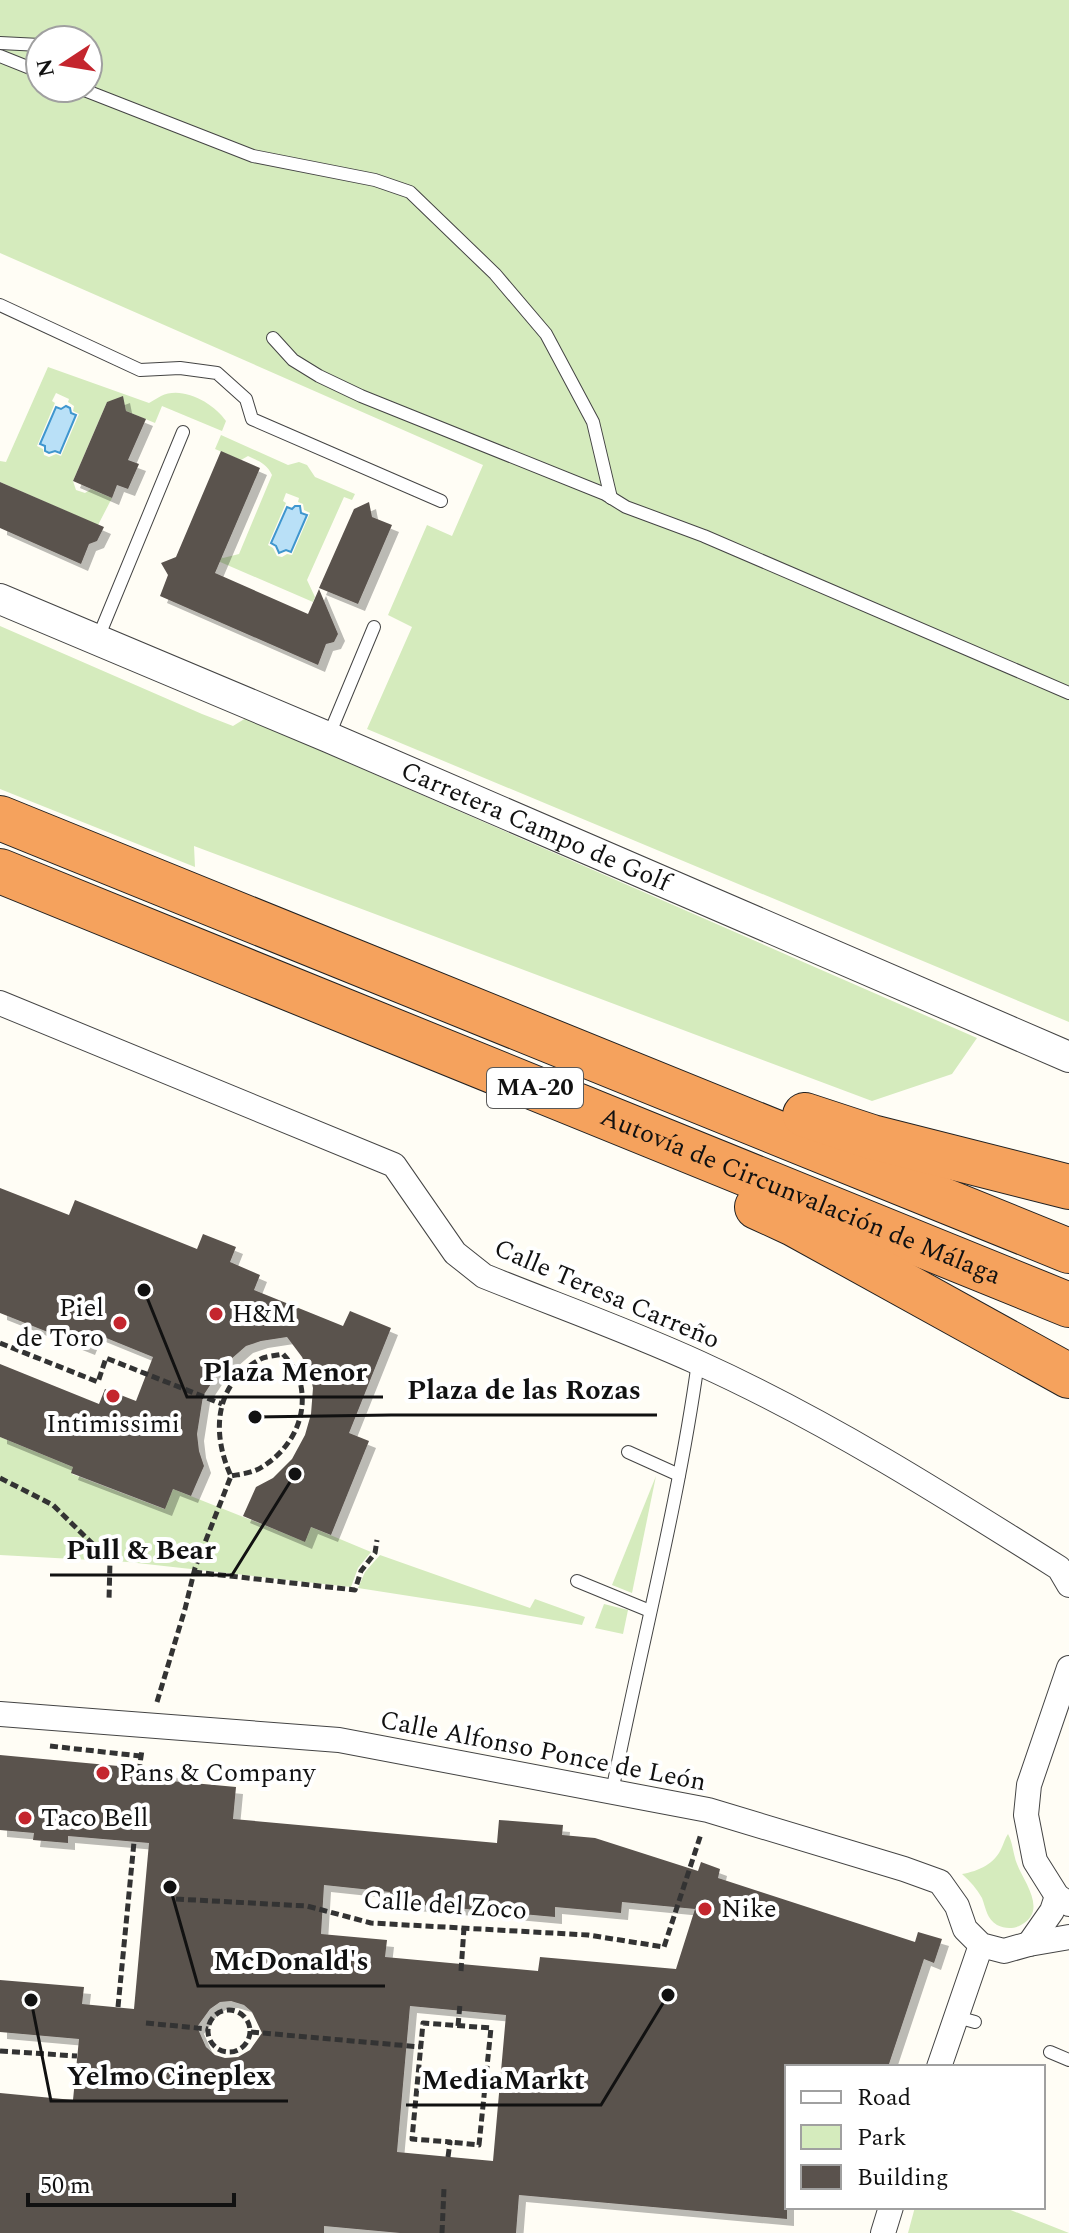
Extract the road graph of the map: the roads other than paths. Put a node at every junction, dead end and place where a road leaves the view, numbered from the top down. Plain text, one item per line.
1 (0, 43) edge
2 (24, 44) edge
3 (0, 56) edge
4 (24, 66) edge
5 (104, 98) edge
6 (0, 305) edge
7 (273, 338) dead end
8 (183, 432) dead end
9 (611, 498) junction
10 (441, 501) dead end
11 (0, 599) edge
12 (374, 627) dead end
13 (97, 641) junction
14 (1069, 693) edge
15 (328, 737) junction
16 (0, 818) edge
17 (0, 871) edge
18 (0, 1003) edge
19 (1069, 1057) edge
20 (676, 1091) junction
21 (627, 1126) junction
22 (1069, 1187) edge
23 (1069, 1251) edge
24 (1069, 1305) edge
25 (698, 1362) junction
26 (1069, 1376) edge
27 (628, 1452) dead end
28 (679, 1475) junction
29 (577, 1581) dead end
30 (1069, 1585) edge
31 (650, 1611) junction
32 (1069, 1668) edge
33 (0, 1714) edge
34 (612, 1792) junction
35 (1065, 1896) edge
36 (1069, 1937) edge
37 (1029, 1944) junction
38 (981, 1945) junction
39 (1050, 2052) dead end
40 (1069, 2060) edge
41 (940, 2065) edge
42 (890, 2209) edge
43 (883, 2233) edge

1 - 2 lane
3 - 4 lane
5 - 9 lane
6 - 10 lane
7 - 9 lane
8 - 13 lane
9 - 14 lane
11 - 13 street, Carretera Campo de Golf
12 - 15 lane
13 - 15 street, Carretera Campo de Golf
15 - 19 street, Carretera Campo de Golf
16 - 20 highway, Autovía de Circunvalación de Málaga / MA-20
17 - 21 highway, Autovía de Circunvalación de Málaga / MA-20
18 - 25 street, Calle Teresa Carreño
20 - 22 highway
20 - 23 highway, Autovía de Circunvalación de Málaga / MA-20
21 - 24 highway, Autovía de Circunvalación de Málaga / MA-20
21 - 26 highway
25 - 28 lane
25 - 30 street, Calle Teresa Carreño
27 - 28 lane
28 - 31 lane
29 - 31 lane
31 - 34 lane
32 - 35 street
33 - 34 street, Calle Alfonso Ponce de León
34 - 38 street, Calle Alfonso Ponce de León
35 - 37 street
36 - 37 street
37 - 38 street
38 - 41 street
39 - 40 lane
42 - 43 street

